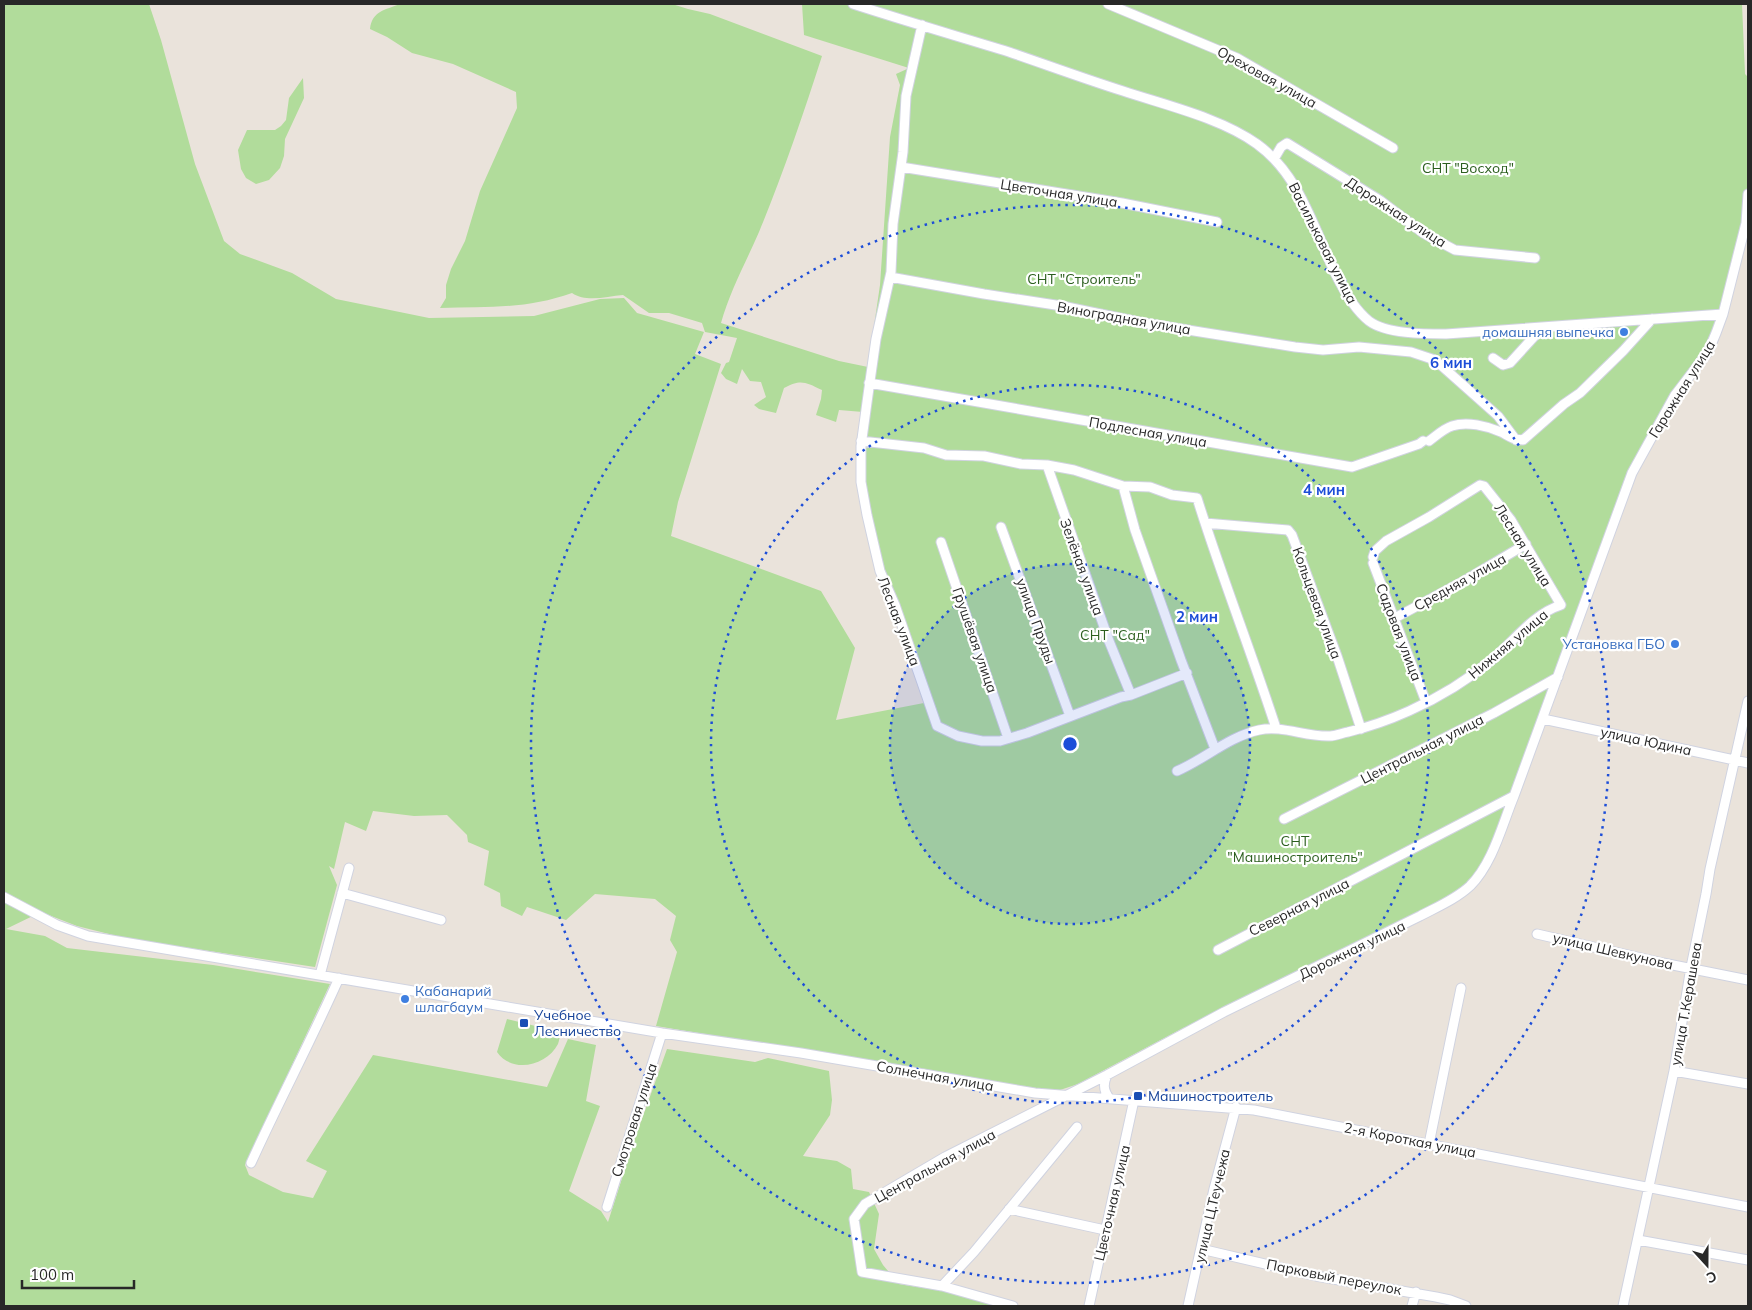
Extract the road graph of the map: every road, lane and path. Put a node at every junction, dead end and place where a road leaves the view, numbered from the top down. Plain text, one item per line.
1 (853, 4) edge
2 (884, 4) edge
3 (1108, 4) edge
4 (881, 13) junction
5 (922, 25) junction
6 (1393, 148) dead end
7 (1274, 159) junction
8 (901, 168) junction
9 (1748, 194) edge
10 (1217, 222) dead end
11 (1535, 258) dead end
12 (890, 277) junction
13 (1723, 314) junction
14 (1652, 319) junction
15 (1542, 328) junction
16 (1493, 358) dead end
17 (869, 383) junction
18 (1516, 440) junction
19 (861, 441) junction
20 (1047, 465) junction
21 (1124, 486) junction
22 (1205, 522) junction
23 (1001, 527) dead end
24 (942, 542) dead end
25 (1526, 544) junction
26 (1373, 560) joint
27 (1560, 605) joint
28 (1393, 619) junction
29 (1186, 673) junction
30 (1558, 677) junction
31 (1131, 695) junction
32 (1748, 701) edge
33 (1426, 702) junction
34 (1070, 716) junction
35 (1543, 718) junction
36 (1276, 728) junction
37 (1361, 729) junction
38 (1008, 738) junction
39 (1215, 749) junction
40 (1735, 760) junction
41 (1748, 763) edge
42 (1177, 771) dead end
43 (1514, 796) junction
44 (1284, 819) dead end
45 (349, 868) dead end
46 (342, 892) junction
47 (4, 897) edge
48 (441, 920) dead end
49 (1537, 934) dead end
50 (1218, 950) dead end
51 (1690, 968) junction
52 (320, 975) junction
53 (339, 978) junction
54 (1748, 980) edge
55 (1461, 988) dead end
56 (662, 1033) junction
57 (1674, 1071) junction
58 (1108, 1075) junction
59 (1748, 1084) edge
60 (1069, 1095) junction
61 (1110, 1099) junction
62 (1134, 1100) junction
63 (1236, 1107) junction
64 (1078, 1127) dead end
65 (1429, 1144) junction
66 (252, 1164) dead end
67 (1650, 1188) junction
68 (607, 1207) dead end
69 (1748, 1207) edge
70 (1009, 1209) junction
71 (1105, 1230) junction
72 (1638, 1240) junction
73 (1201, 1249) junction
74 (1748, 1260) edge
75 (942, 1286) junction
76 (1416, 1292) junction
77 (1013, 1306) edge
78 (1089, 1306) edge
79 (1188, 1306) edge
80 (1412, 1306) edge
81 (1466, 1306) edge
82 (1623, 1306) edge

1 - 4 street, Васильковая улица
2 - 4 street
3 - 6 street, Ореховая улица
4 - 5 street, Васильковая улица
5 - 7 street, Васильковая улица
5 - 8 street
7 - 11 street, Дорожная улица
7 - 15 street, Васильковая улица
8 - 10 street, Цветочная улица
8 - 12 street
9 - 13 street, Гаражная улица
12 - 17 street
12 - 18 street, Виноградная улица
13 - 14 street
13 - 30 street, Гаражная улица
14 - 15 street, Васильковая улица
14 - 18 street
15 - 16 street
17 - 18 street, Подлесная улица
17 - 19 street
19 - 20 street
19 - 38 street, Лесная улица
20 - 21 street
20 - 31 street, Зелёная улица
21 - 22 street
21 - 29 street
22 - 36 street
22 - 37 street, Кольцевая улица
23 - 34 street, улица Пруды
24 - 38 street, Грушёвая улица
25 - 26 street, Лесная улица
25 - 27 street, Лесная улица
25 - 28 street, Средняя улица
26 - 28 street, Садовая улица
27 - 33 street, Нижняя улица
28 - 33 street, Садовая улица
29 - 31 street
29 - 39 street
30 - 35 street, Гаражная улица
30 - 44 street, Центральная улица
31 - 34 street
32 - 40 street, улица Т.Керашева
33 - 37 street, Нижняя улица
34 - 38 street
35 - 40 street, улица Юдина
35 - 43 street, Дорожная улица
36 - 37 street, Нижняя улица
36 - 39 street, Нижняя улица
39 - 42 street, Нижняя улица
40 - 41 street, улица Юдина
40 - 51 street, улица Т.Керашева
43 - 50 street, Северная улица
43 - 58 street, Дорожная улица
45 - 46 street
46 - 48 street
46 - 52 street
47 - 52 street
49 - 51 street, улица Шевкунова
51 - 54 street, улица Шевкунова
51 - 57 street, улица Т.Керашева
52 - 53 street
53 - 56 street
53 - 66 street
55 - 65 street
56 - 60 street, Солнечная улица
56 - 68 street, Смотровая улица
57 - 59 street
57 - 67 street, улица Т.Керашева
58 - 60 street, Дорожная улица
58 - 61 street
60 - 61 street, 2-я Короткая улица
60 - 75 street, Центральная улица
61 - 62 street, 2-я Короткая улица
62 - 63 street, 2-я Короткая улица
62 - 71 street, Цветочная улица
63 - 65 street, 2-я Короткая улица
63 - 73 street, улица Ц.Теучежа
64 - 70 street
65 - 67 street, 2-я Короткая улица
67 - 69 street, 2-я Короткая улица
67 - 72 street, улица Т.Керашева
70 - 71 street
70 - 75 street
71 - 78 street, Цветочная улица
72 - 74 street
72 - 82 street, улица Т.Керашева
73 - 76 street, Парковый переулок
73 - 79 street, улица Ц.Теучежа
75 - 77 street
76 - 80 street
76 - 81 street, Парковый переулок

